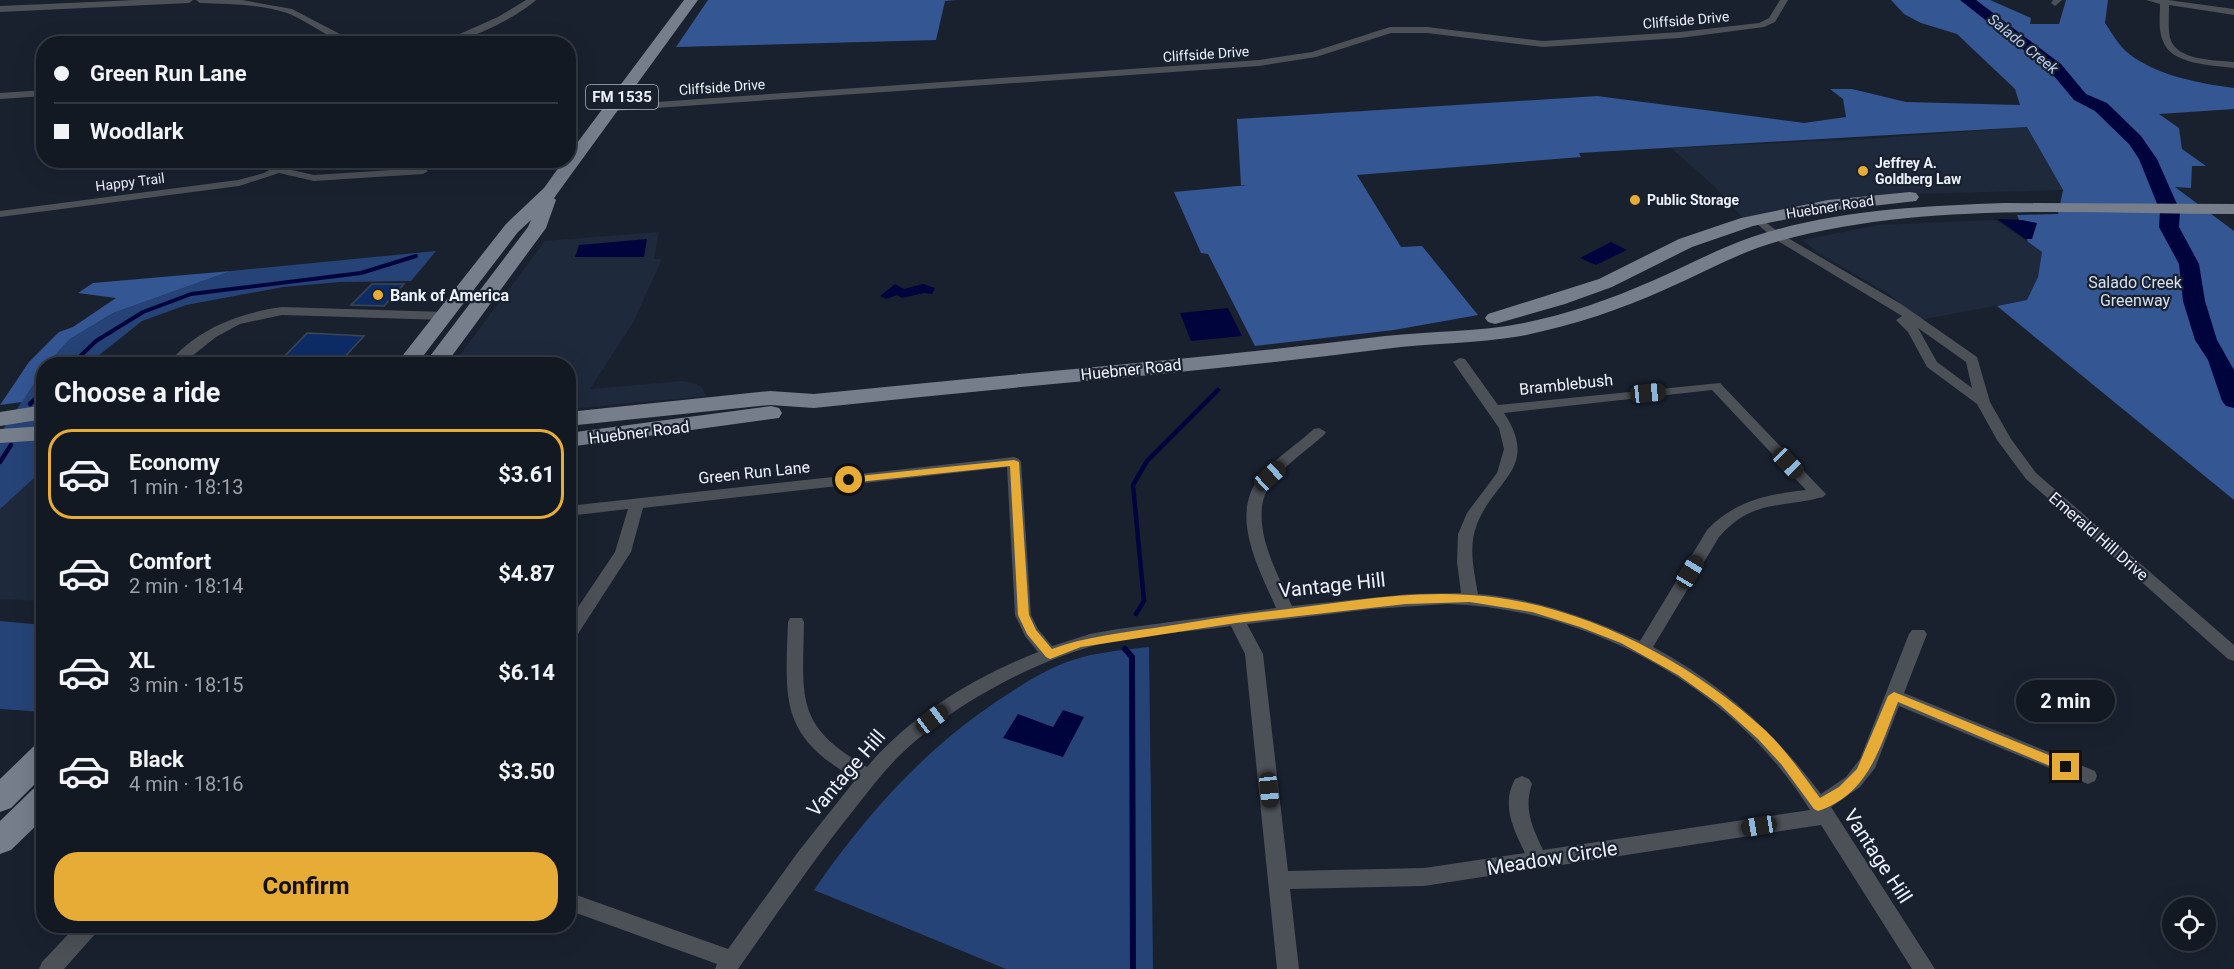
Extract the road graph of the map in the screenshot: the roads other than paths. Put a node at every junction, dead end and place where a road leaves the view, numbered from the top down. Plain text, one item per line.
1 (189, 0) edge
2 (200, 0) edge
3 (532, 0) edge
4 (691, 0) edge
5 (1784, 0) edge
6 (2150, 0) edge
7 (2164, 1) edge
8 (0, 9) edge
9 (2234, 12) edge
10 (339, 36) edge
11 (460, 36) edge
12 (2234, 65) edge
13 (36, 94) edge
14 (0, 96) edge
15 (614, 108) junction
16 (576, 158) edge
17 (283, 168) edge
18 (568, 168) edge
19 (280, 170) junction
20 (423, 171) dead end
21 (550, 192) junction
22 (2234, 194) edge
23 (2234, 209) edge
24 (0, 214) edge
25 (1759, 220) junction
26 (1777, 236) junction
27 (1588, 289) junction
28 (1613, 302) junction
29 (1888, 303) junction
30 (445, 316) junction
31 (1448, 336) junction
32 (183, 357) edge
33 (412, 357) edge
34 (440, 357) edge
35 (1460, 362) dead end
36 (1983, 402) junction
37 (1492, 410) junction
38 (36, 412) edge
39 (0, 413) edge
40 (36, 413) edge
41 (693, 415) junction
42 (0, 419) edge
43 (576, 419) edge
44 (36, 427) edge
45 (1318, 432) dead end
46 (36, 433) edge
47 (0, 434) edge
48 (576, 438) edge
49 (637, 503) junction
50 (576, 510) edge
51 (1470, 598) junction
52 (1286, 612) junction
53 (1236, 619) junction
54 (796, 622) dead end
55 (576, 624) edge
56 (1918, 634) dead end
57 (1643, 650) junction
58 (1050, 655) junction
59 (2234, 655) edge
60 (1894, 696) junction
61 (36, 763) edge
62 (2088, 776) dead end
63 (869, 777) junction
64 (1522, 784) dead end
65 (0, 799) edge
66 (36, 806) edge
67 (1821, 811) junction
68 (0, 841) edge
69 (1538, 860) junction
70 (1278, 880) junction
71 (576, 904) edge
72 (83, 933) edge
73 (729, 965) edge
74 (50, 969) edge
75 (1288, 969) edge
76 (1924, 969) edge

1 - 8 street
2 - 10 street
3 - 11 street
4 - 15 main road, FM 1535
5 - 15 street, Cliffside Drive
6 - 7 street
7 - 9 street
7 - 12 street
13 - 14 street
15 - 16 main road, FM 1535
17 - 19 street, Happy Trail
18 - 21 main road, FM 1535
19 - 20 street
19 - 24 street, Happy Trail
21 - 30 main road, FM 1535
21 - 34 main road, FM 1535
22 - 25 main road, Huebner Road
23 - 26 main road, Huebner Road
25 - 26 street, Emerald Hill Drive
25 - 27 main road, Huebner Road
26 - 28 main road, Huebner Road
26 - 29 street, Emerald Hill Drive
27 - 28 main road
27 - 31 main road, Huebner Road
28 - 31 main road, Huebner Road
29 - 36 street, Emerald Hill Drive
29 - 36 street, Emerald Hill Drive
30 - 32 street
30 - 33 main road, FM 1535
31 - 41 main road, Huebner Road
35 - 37 street
36 - 59 street, Emerald Hill Drive
37 - 51 street
37 - 57 street, Bramblebush
38 - 39 main road
40 - 42 main road
41 - 43 main road, Huebner Road
41 - 48 main road, Huebner Road
44 - 47 main road
45 - 52 street
46 - 47 main road
49 - 50 street, Green Run Lane
49 - 55 street
49 - 58 street, Green Run Lane
51 - 52 street, Vantage Hill
51 - 57 street, Vantage Hill
52 - 53 street, Vantage Hill
53 - 58 street, Vantage Hill
53 - 70 street
54 - 63 street
56 - 60 street, Meadow Circle
57 - 67 street, Vantage Hill
58 - 63 street, Vantage Hill
60 - 62 street
60 - 67 street, Meadow Circle
61 - 65 main road
63 - 73 street, Vantage Hill
64 - 69 street
66 - 68 main road
67 - 69 street, Meadow Circle
67 - 76 street, Vantage Hill
69 - 70 street, Meadow Circle
70 - 75 street
71 - 73 street
72 - 74 street

